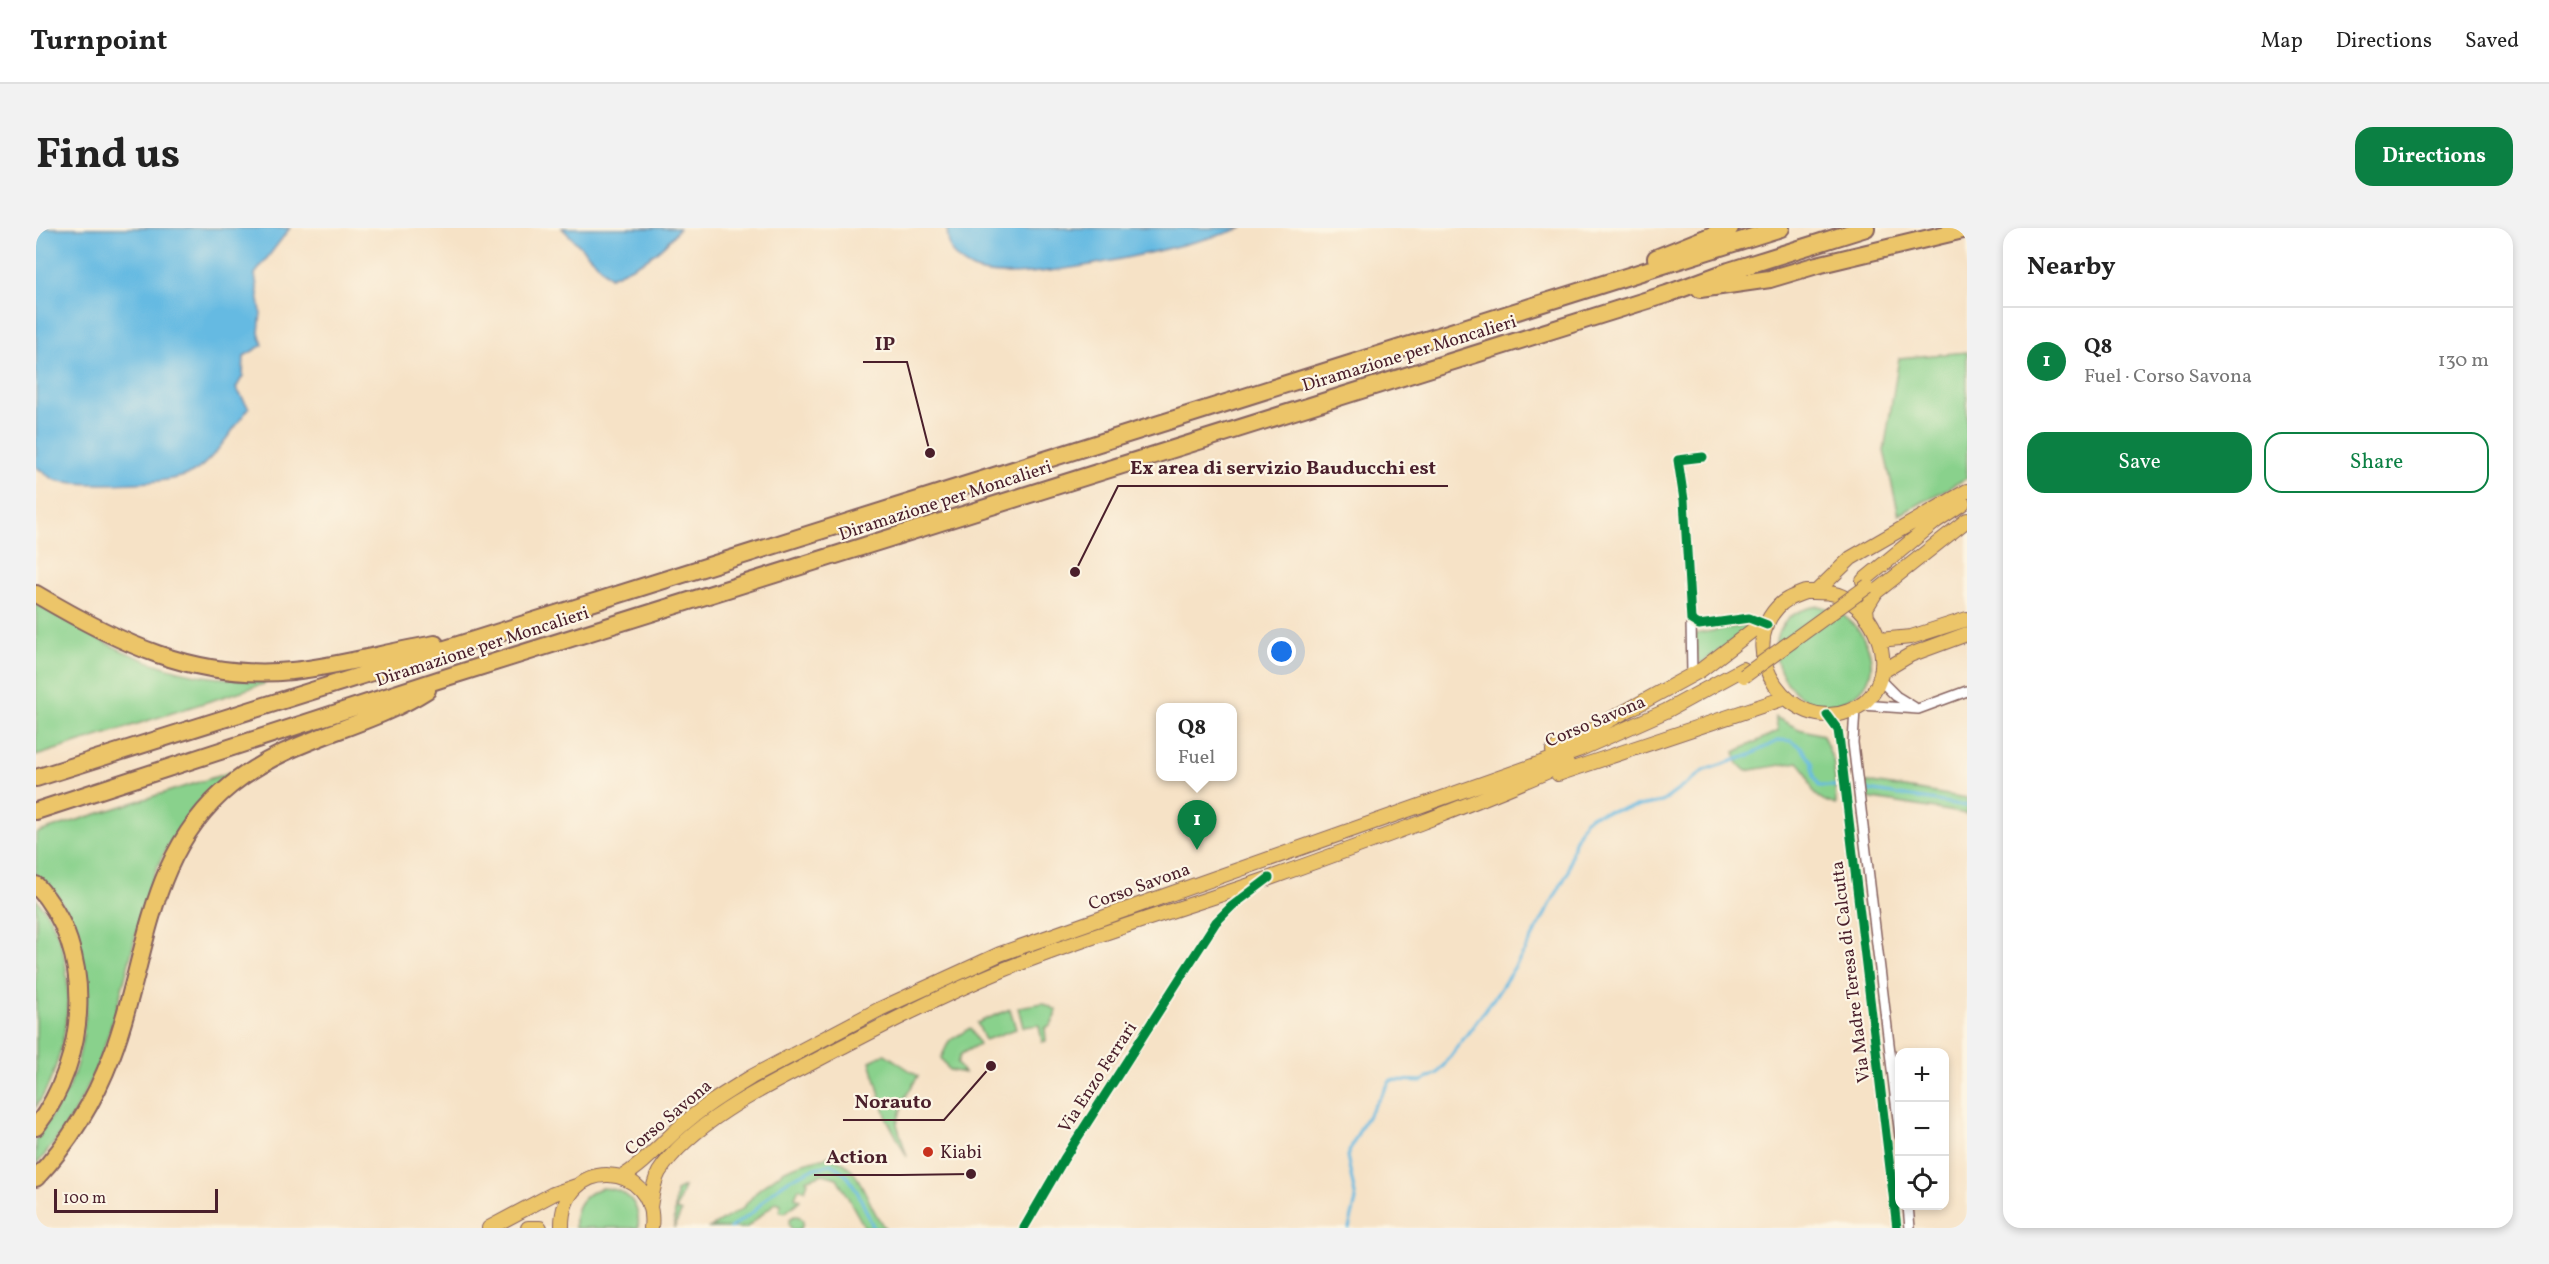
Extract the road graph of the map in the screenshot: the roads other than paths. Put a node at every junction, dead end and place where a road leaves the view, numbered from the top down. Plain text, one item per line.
1 (1730, 228) edge
2 (1781, 228) edge
3 (1866, 228) edge
4 (1967, 229) edge
5 (1667, 294) junction
6 (1562, 298) junction
7 (1703, 457) dead end
8 (1967, 491) edge
9 (1967, 501) edge
10 (1967, 510) edge
11 (1967, 520) edge
12 (1865, 583) junction
13 (1816, 592) junction
14 (36, 594) edge
15 (1867, 618) junction
16 (1967, 619) edge
17 (1690, 620) junction
18 (1767, 625) junction
19 (1967, 634) edge
20 (1879, 640) junction
21 (472, 641) junction
22 (1744, 672) junction
23 (1692, 675) junction
24 (1881, 676) junction
25 (447, 677) junction
26 (1967, 692) edge
27 (1785, 698) junction
28 (1858, 707) junction
29 (1918, 709) junction
30 (1827, 715) junction
31 (36, 778) edge
32 (1476, 786) junction
33 (1482, 800) junction
34 (36, 811) edge
35 (1269, 878) junction
36 (36, 885) edge
37 (1895, 1103) edge
38 (36, 1127) edge
39 (621, 1177) junction
40 (36, 1178) edge
41 (576, 1186) junction
42 (650, 1207) junction
43 (1908, 1210) edge
44 (489, 1228) edge
45 (528, 1228) edge
46 (540, 1228) edge
47 (562, 1228) edge
48 (651, 1228) edge
49 (1024, 1228) edge
50 (1897, 1228) edge
51 (1910, 1228) edge

1 - 6 highway
2 - 6 highway, Diramazione per Moncalieri
3 - 5 highway, Diramazione per Moncalieri
4 - 5 highway
5 - 25 highway, Diramazione per Moncalieri
6 - 21 highway, Diramazione per Moncalieri
7 - 17 street
8 - 13 main road
9 - 12 main road, Corso Savona
10 - 12 main road, Corso Savona
11 - 15 main road
12 - 22 main road, Corso Savona, bridge
13 - 15 main road
13 - 18 main road
14 - 21 highway
15 - 20 main road
16 - 20 main road
17 - 18 street
17 - 23 street
18 - 23 main road
18 - 27 main road
19 - 24 main road
20 - 24 main road
21 - 31 highway, Diramazione per Moncalieri
22 - 32 main road, Corso Savona
22 - 33 main road, Corso Savona
23 - 32 main road
24 - 28 main road
24 - 29 street
25 - 34 highway, Diramazione per Moncalieri
25 - 40 highway
26 - 29 street
27 - 30 main road
27 - 33 main road
28 - 29 street
28 - 30 main road
28 - 37 street, Via Madre Teresa di Calcutta
30 - 50 street, Via Madre Teresa di Calcutta
32 - 39 main road, Corso Savona
33 - 35 main road, Corso Savona
35 - 42 main road, Corso Savona
35 - 49 street, Via Enzo Ferrari
36 - 38 highway
39 - 41 main road, Corso Savona
39 - 42 main road, Corso Savona
41 - 44 main road, Corso Savona
41 - 47 main road
42 - 48 main road, Corso Savona
43 - 51 street
45 - 46 main road

